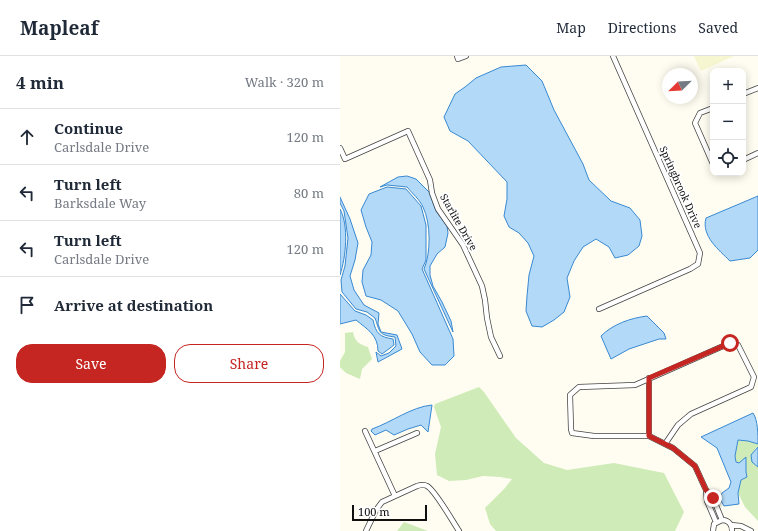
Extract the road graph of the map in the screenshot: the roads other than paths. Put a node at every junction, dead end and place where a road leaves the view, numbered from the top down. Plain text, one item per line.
1 (457, 56) edge
2 (466, 56) edge
3 (613, 56) edge
4 (758, 88) edge
5 (746, 93) edge
6 (710, 109) edge
7 (340, 148) edge
8 (758, 154) edge
9 (710, 157) edge
10 (746, 159) edge
11 (599, 309) dead end
12 (500, 356) dead end
13 (649, 378) junction
14 (366, 431) dead end
15 (417, 433) dead end
16 (649, 436) junction
17 (665, 444) junction
18 (375, 451) junction
19 (706, 490) junction
20 (395, 496) junction
21 (716, 505) junction
22 (710, 507) junction
23 (722, 520) junction
24 (716, 522) junction
25 (731, 525) junction
26 (366, 531) edge
27 (458, 531) edge
28 (713, 531) edge
29 (732, 531) edge
30 (750, 531) edge

1 - 2 street
3 - 11 street, Springbrook Drive
4 - 5 street
6 - 9 street
7 - 12 street, Starlite Drive
8 - 10 street
13 - 16 street
13 - 16 street
13 - 17 street
14 - 18 street
15 - 18 street
16 - 17 street
17 - 19 street
18 - 20 street
19 - 21 street
19 - 22 street
20 - 26 street
20 - 27 street
21 - 22 street
21 - 23 street
22 - 24 street
23 - 24 street
23 - 25 street
24 - 28 street
25 - 29 street
25 - 30 street

